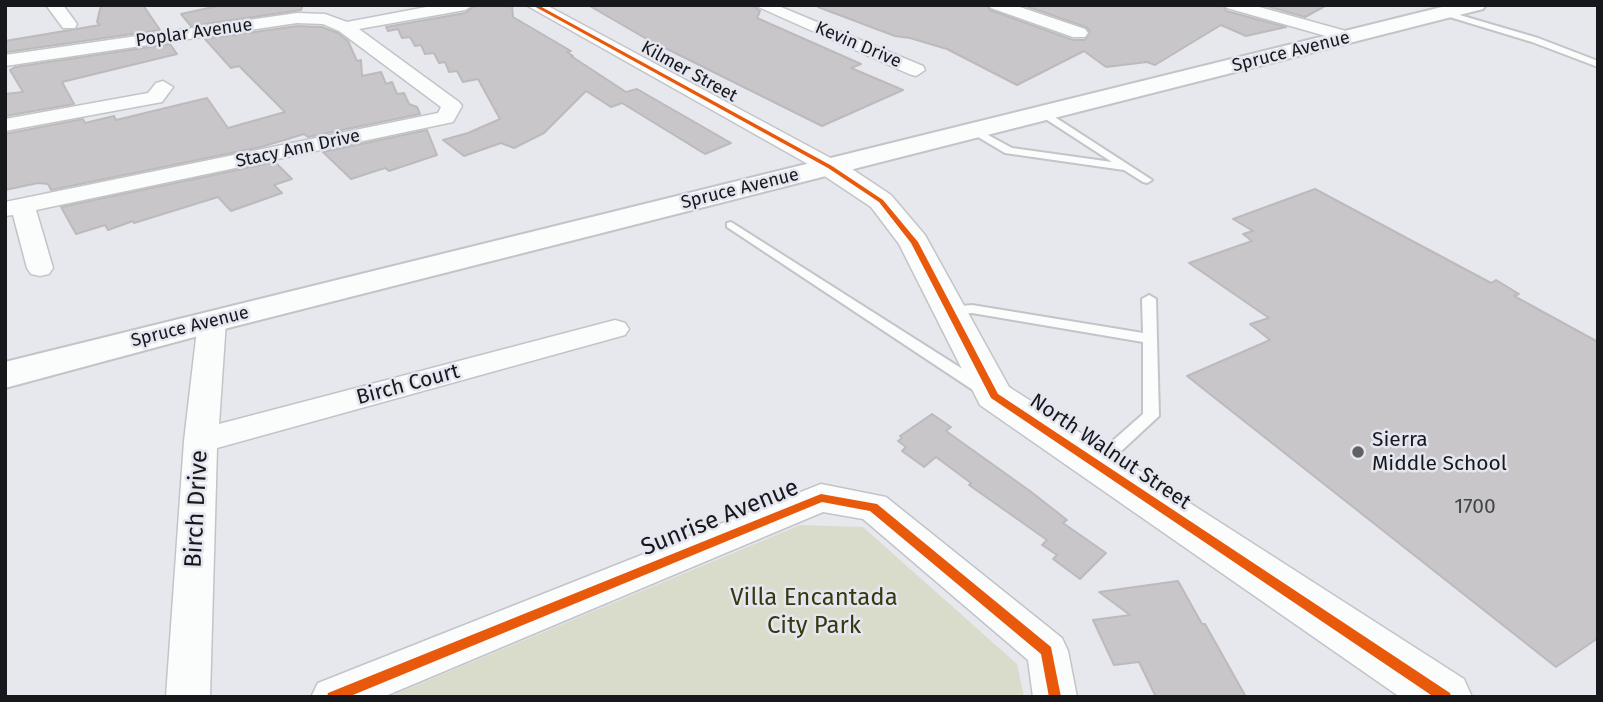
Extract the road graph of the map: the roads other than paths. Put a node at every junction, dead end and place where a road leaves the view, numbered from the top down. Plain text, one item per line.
1 (54, 5) edge
2 (465, 5) edge
3 (534, 5) edge
4 (762, 5) edge
5 (997, 5) edge
6 (1233, 5) edge
7 (1476, 5) edge
8 (1446, 13) junction
9 (69, 24) dead end
10 (345, 27) junction
11 (1079, 33) dead end
12 (1348, 37) junction
13 (5, 61) edge
14 (1598, 64) edge
15 (916, 69) dead end
16 (163, 87) dead end
17 (1044, 114) junction
18 (5, 125) edge
19 (973, 131) junction
20 (830, 167) junction
21 (1126, 167) junction
22 (1147, 180) dead end
23 (14, 208) edge
24 (731, 225) dead end
25 (40, 268) dead end
26 (1149, 299) dead end
27 (949, 311) junction
28 (212, 321) junction
29 (615, 329) dead end
30 (1150, 339) junction
31 (5, 375) edge
32 (994, 396) junction
33 (201, 441) junction
34 (1097, 464) junction
35 (188, 697) edge
36 (332, 697) edge
37 (1055, 697) edge
38 (1445, 697) edge

1 - 9 street
2 - 10 street, Poplar Avenue
3 - 20 street, Kilmer Street
4 - 15 street, Kevin Drive
5 - 11 street
6 - 12 street
7 - 8 main road, Spruce Avenue
8 - 12 main road, Spruce Avenue
8 - 14 lane
10 - 13 street, Poplar Avenue
10 - 23 street, Stacy Ann Drive
12 - 17 main road, Spruce Avenue
16 - 18 street
17 - 19 main road, Spruce Avenue
17 - 21 lane
19 - 20 main road, Spruce Avenue
19 - 21 lane
20 - 27 street, North Walnut Street
20 - 28 main road, Spruce Avenue
21 - 22 lane
23 - 25 street
24 - 32 lane
26 - 30 lane
27 - 30 lane
27 - 32 street, North Walnut Street
28 - 31 main road, Spruce Avenue
28 - 33 street, Birch Drive
29 - 33 street, Birch Court
30 - 34 lane
32 - 34 street, North Walnut Street
33 - 35 street, Birch Drive
34 - 38 street, North Walnut Street
36 - 37 street, Sunrise Avenue

